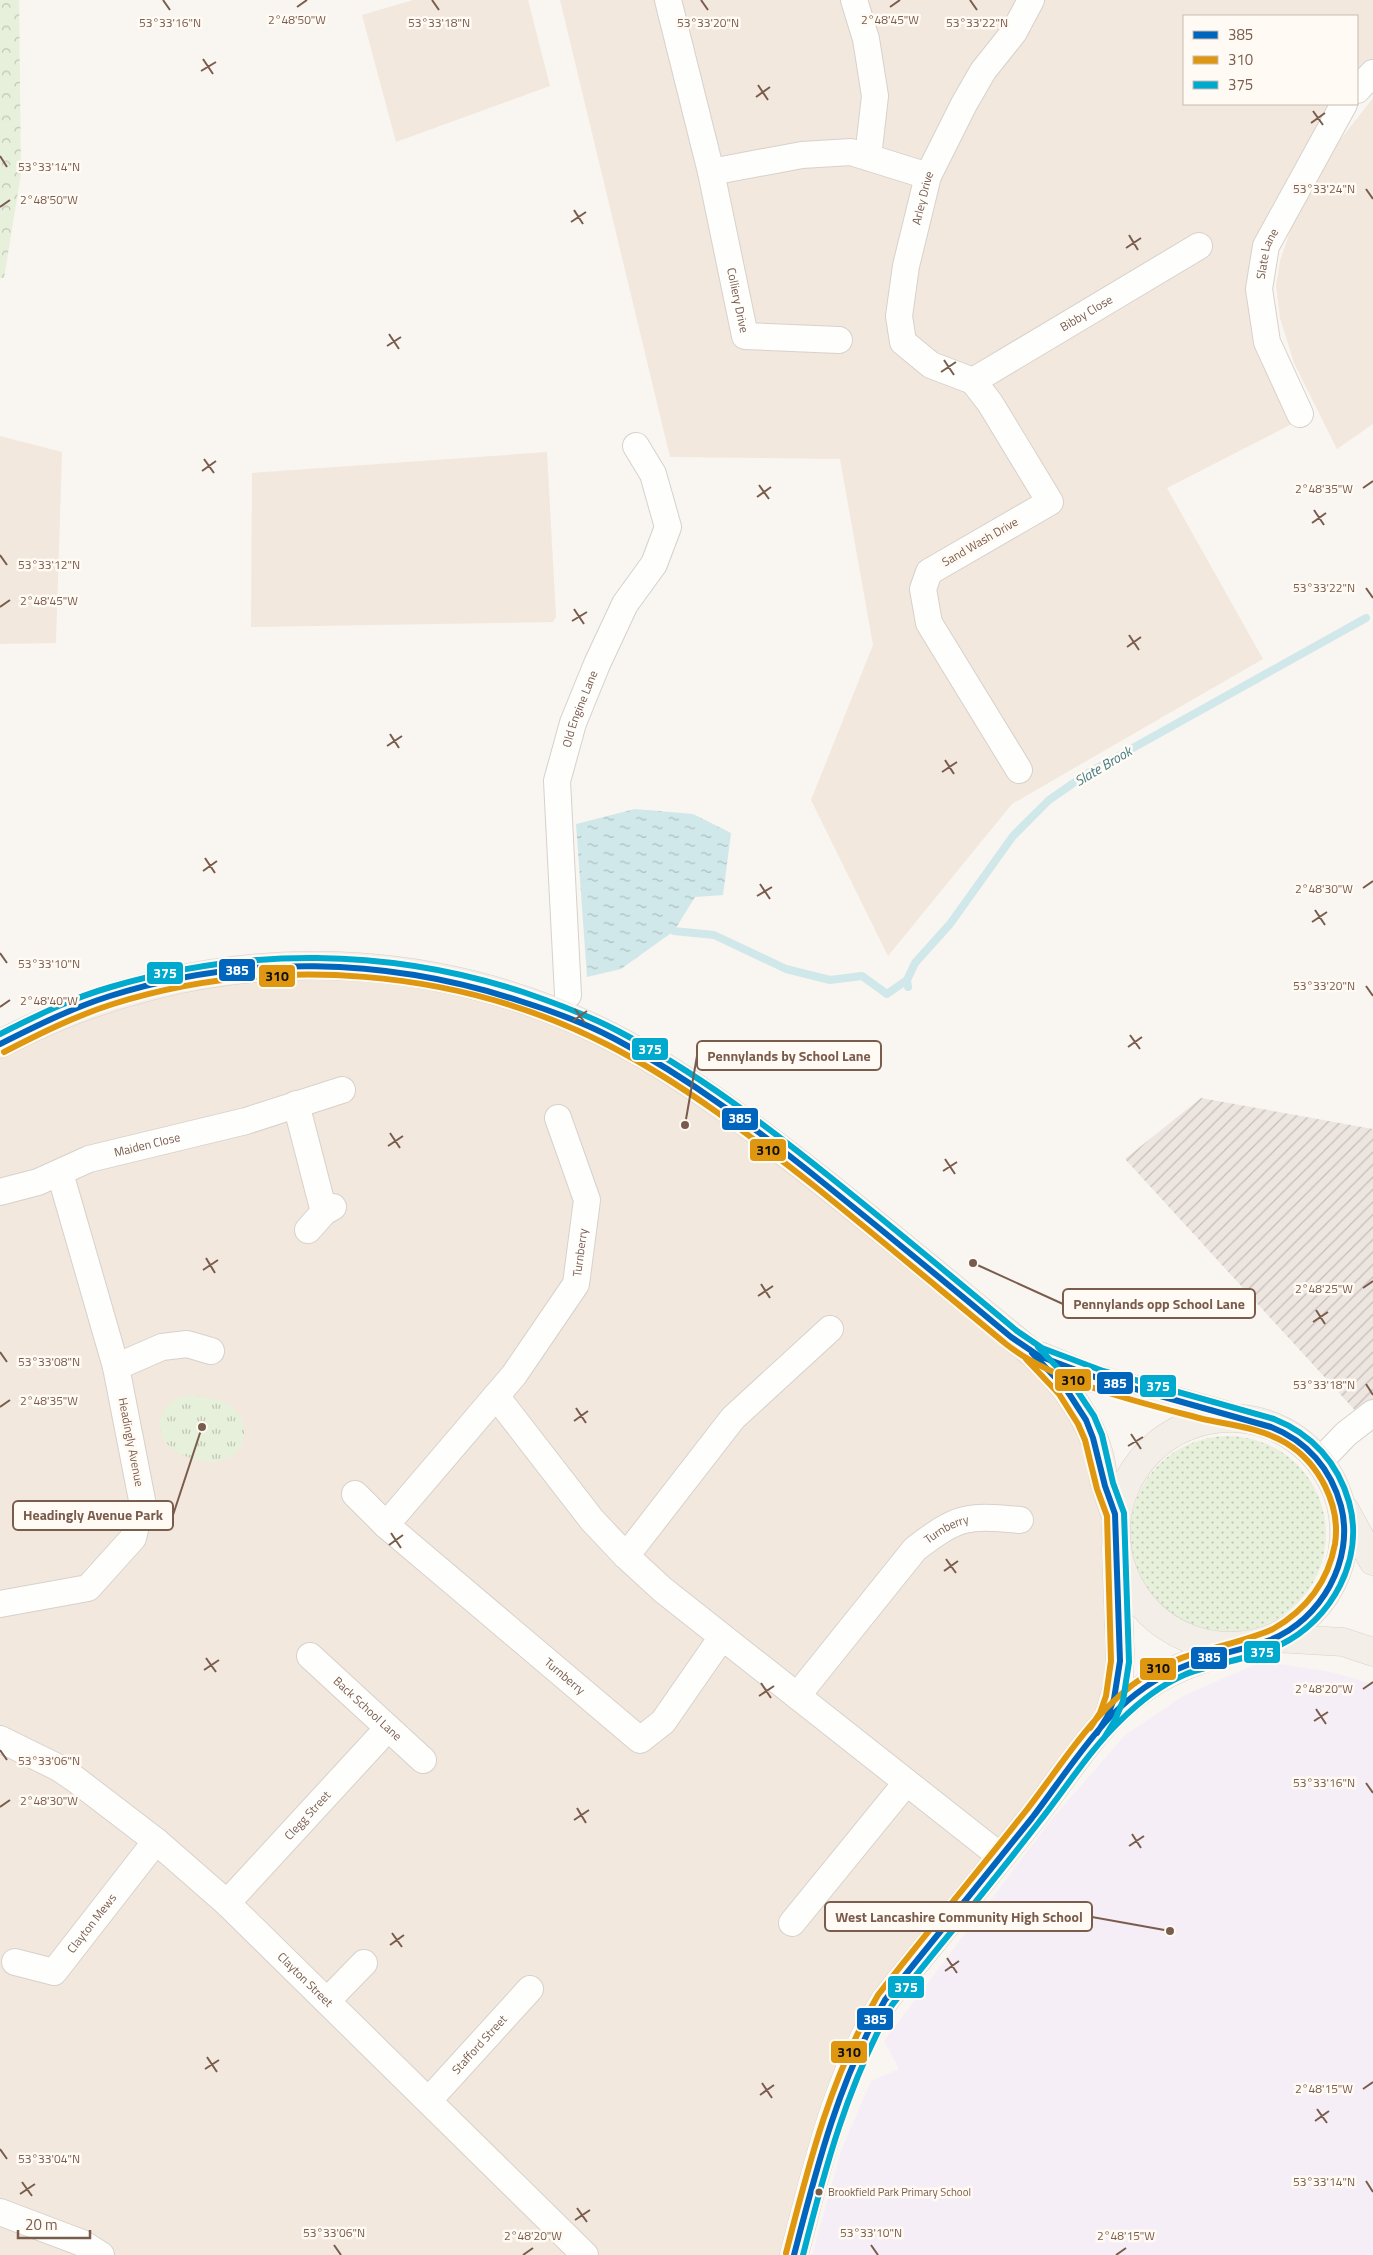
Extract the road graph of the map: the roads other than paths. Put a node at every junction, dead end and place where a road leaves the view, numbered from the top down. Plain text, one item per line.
1 (668, 0) edge
2 (854, 0) edge
3 (1031, 0) edge
4 (1373, 73) edge
5 (1358, 89) edge
6 (1343, 105) edge
7 (868, 157) junction
8 (712, 172) junction
9 (928, 176) junction
10 (1200, 246) dead end
11 (840, 340) dead end
12 (974, 382) junction
13 (1300, 414) dead end
14 (636, 446) dead end
15 (1019, 770) dead end
16 (568, 995) dead end
17 (0, 1044) edge
18 (342, 1090) dead end
19 (296, 1104) junction
20 (558, 1118) dead end
21 (60, 1173) junction
22 (0, 1192) edge
23 (322, 1216) dead end
24 (830, 1329) dead end
25 (1032, 1353) junction
26 (213, 1354) dead end
27 (116, 1368) junction
28 (496, 1396) junction
29 (1373, 1413) edge
30 (1238, 1418) junction
31 (1320, 1461) junction
32 (356, 1494) dead end
33 (1341, 1502) junction
34 (1116, 1517) junction
35 (1020, 1520) dead end
36 (386, 1525) junction
37 (1116, 1548) junction
38 (626, 1556) junction
39 (1373, 1561) edge
40 (0, 1604) edge
41 (722, 1638) junction
42 (1266, 1641) junction
43 (1373, 1652) edge
44 (310, 1656) dead end
45 (797, 1696) junction
46 (1108, 1719) junction
47 (388, 1728) junction
48 (0, 1738) edge
49 (424, 1760) dead end
50 (906, 1783) junction
51 (156, 1841) junction
52 (1000, 1856) junction
53 (226, 1903) junction
54 (792, 1923) dead end
55 (15, 1962) dead end
56 (364, 1963) dead end
57 (530, 1989) dead end
58 (327, 2001) junction
59 (429, 2100) junction
60 (0, 2212) edge
61 (580, 2253) edge
62 (101, 2255) edge
63 (794, 2255) edge

1 - 8 street, Colliery Drive
2 - 7 street
3 - 9 street, Arley Drive
4 - 5 street
6 - 13 street, Slate Lane
7 - 8 street
7 - 9 street
8 - 11 street, Colliery Drive
9 - 12 street, Arley Drive
10 - 12 street, Bibby Close
12 - 15 street, Sand Wash Drive
14 - 16 street, Old Engine Lane
17 - 25 main road
18 - 19 street, Maiden Close
19 - 21 street, Maiden Close
19 - 23 street
20 - 28 street, Turnberry
21 - 22 street, Maiden Close
21 - 27 street, Headingly Avenue
24 - 38 street
25 - 30 main road
25 - 34 main road
26 - 27 street
27 - 40 street, Headingly Avenue
28 - 36 street, Turnberry
28 - 38 street
29 - 31 street
30 - 31 main road
30 - 34 main road
31 - 33 main road
32 - 36 street, Turnberry
33 - 39 main road
33 - 42 main road
34 - 37 main road
35 - 45 street, Turnberry
36 - 41 street, Turnberry
37 - 42 main road
37 - 46 street
38 - 41 street
41 - 45 street
42 - 43 main road
42 - 46 street
44 - 47 street, Back School Lane
45 - 50 street
46 - 52 street
47 - 49 street, Back School Lane
47 - 53 street, Clegg Street
48 - 51 street, Clayton Street
50 - 52 street
50 - 54 street
51 - 53 street, Clayton Street
51 - 55 street, Clayton Mews
52 - 63 street
53 - 58 street, Clayton Street
56 - 58 street
57 - 59 street, Stafford Street
58 - 59 street, Clayton Street
59 - 61 street, Clayton Street
60 - 62 street

